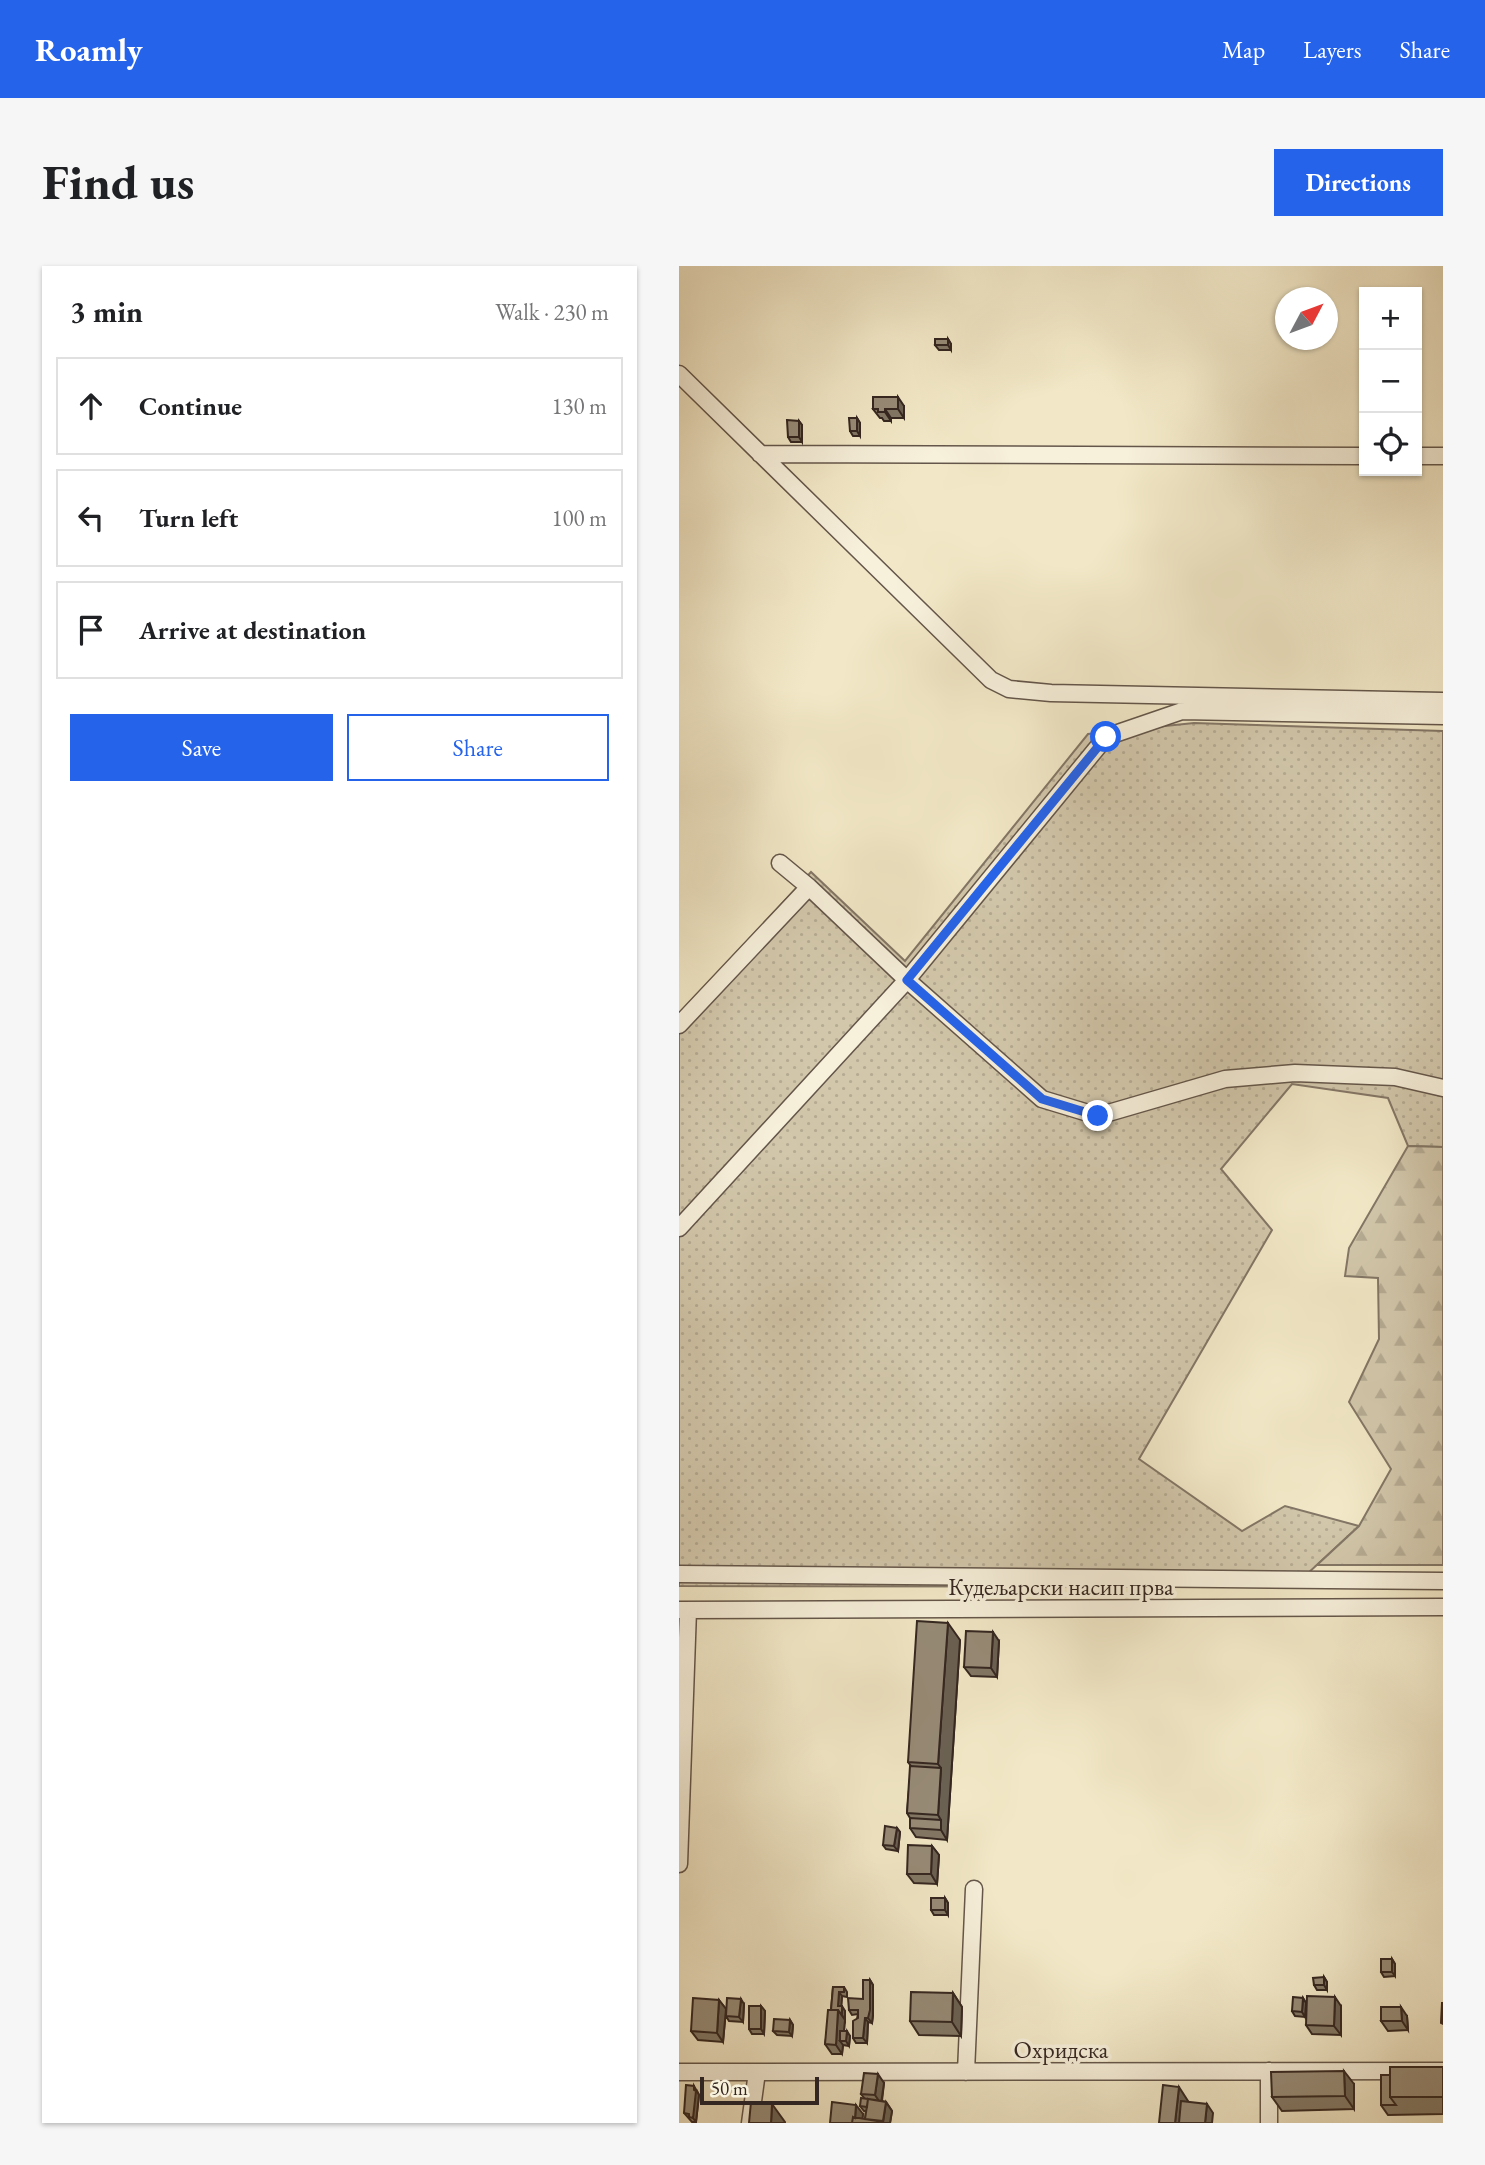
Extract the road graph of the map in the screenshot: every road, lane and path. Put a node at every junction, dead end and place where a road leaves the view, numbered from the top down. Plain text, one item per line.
1 (679, 374) edge
2 (761, 454) junction
3 (1359, 456) edge
4 (1422, 456) edge
5 (1443, 456) edge
6 (1443, 701) edge
7 (1443, 716) edge
8 (780, 863) dead end
9 (809, 887) junction
10 (907, 980) junction
11 (679, 1025) edge
12 (1443, 1088) edge
13 (679, 1228) edge
14 (679, 1574) edge
15 (1443, 1581) edge
16 (1443, 1607) edge
17 (683, 1610) edge
18 (679, 1864) edge
19 (974, 1889) dead end
20 (1269, 2071) junction
21 (1443, 2071) edge
22 (679, 2072) edge
23 (757, 2072) junction
24 (966, 2072) junction
25 (750, 2123) edge
26 (1269, 2123) edge

1 - 2 street
2 - 3 street
2 - 6 street
4 - 5 street
7 - 10 street
8 - 9 street
9 - 10 street
9 - 11 street
10 - 12 street
10 - 13 street
14 - 15 street
16 - 17 street, Кудељарски насип прва
17 - 18 street
19 - 24 street
20 - 21 street, Охридска
20 - 24 street, Охридска
20 - 26 street
22 - 23 street, Охридска
23 - 24 street, Охридска
23 - 25 street

